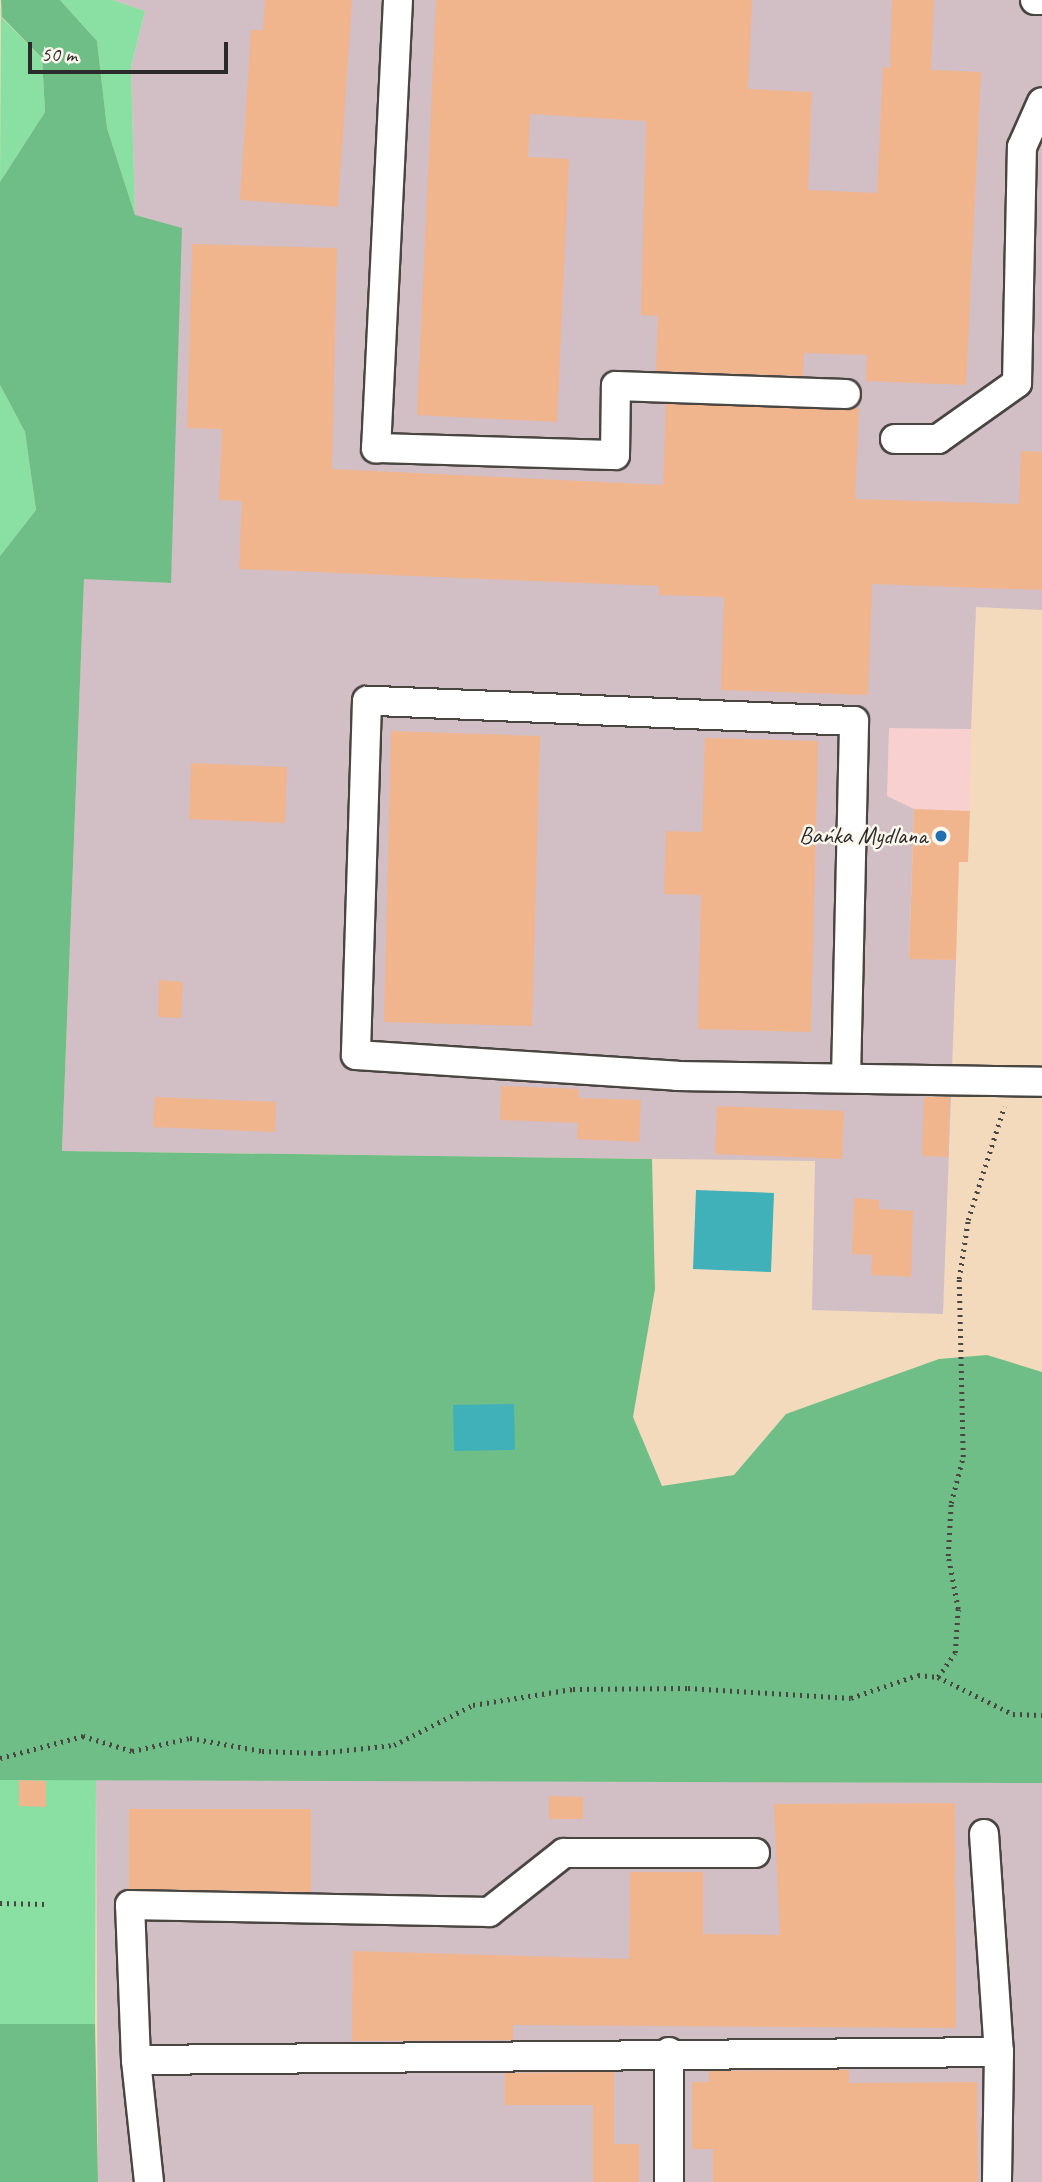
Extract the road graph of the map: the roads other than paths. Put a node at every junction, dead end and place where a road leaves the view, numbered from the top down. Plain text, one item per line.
1 (398, 0) edge
2 (1035, 0) edge
3 (1041, 0) edge
4 (1042, 102) edge
5 (846, 394) dead end
6 (895, 439) dead end
7 (846, 1078) junction
8 (1042, 1082) edge
9 (984, 1834) dead end
10 (755, 1853) dead end
11 (669, 2052) junction
12 (999, 2052) junction
13 (136, 2060) junction
14 (149, 2182) edge
15 (668, 2182) edge
16 (997, 2182) edge

1 - 5 lane
2 - 3 lane
4 - 6 lane
7 - 7 lane
7 - 8 lane
9 - 12 lane
10 - 13 lane
11 - 12 lane
11 - 13 lane
11 - 15 lane
12 - 16 lane
13 - 14 lane

